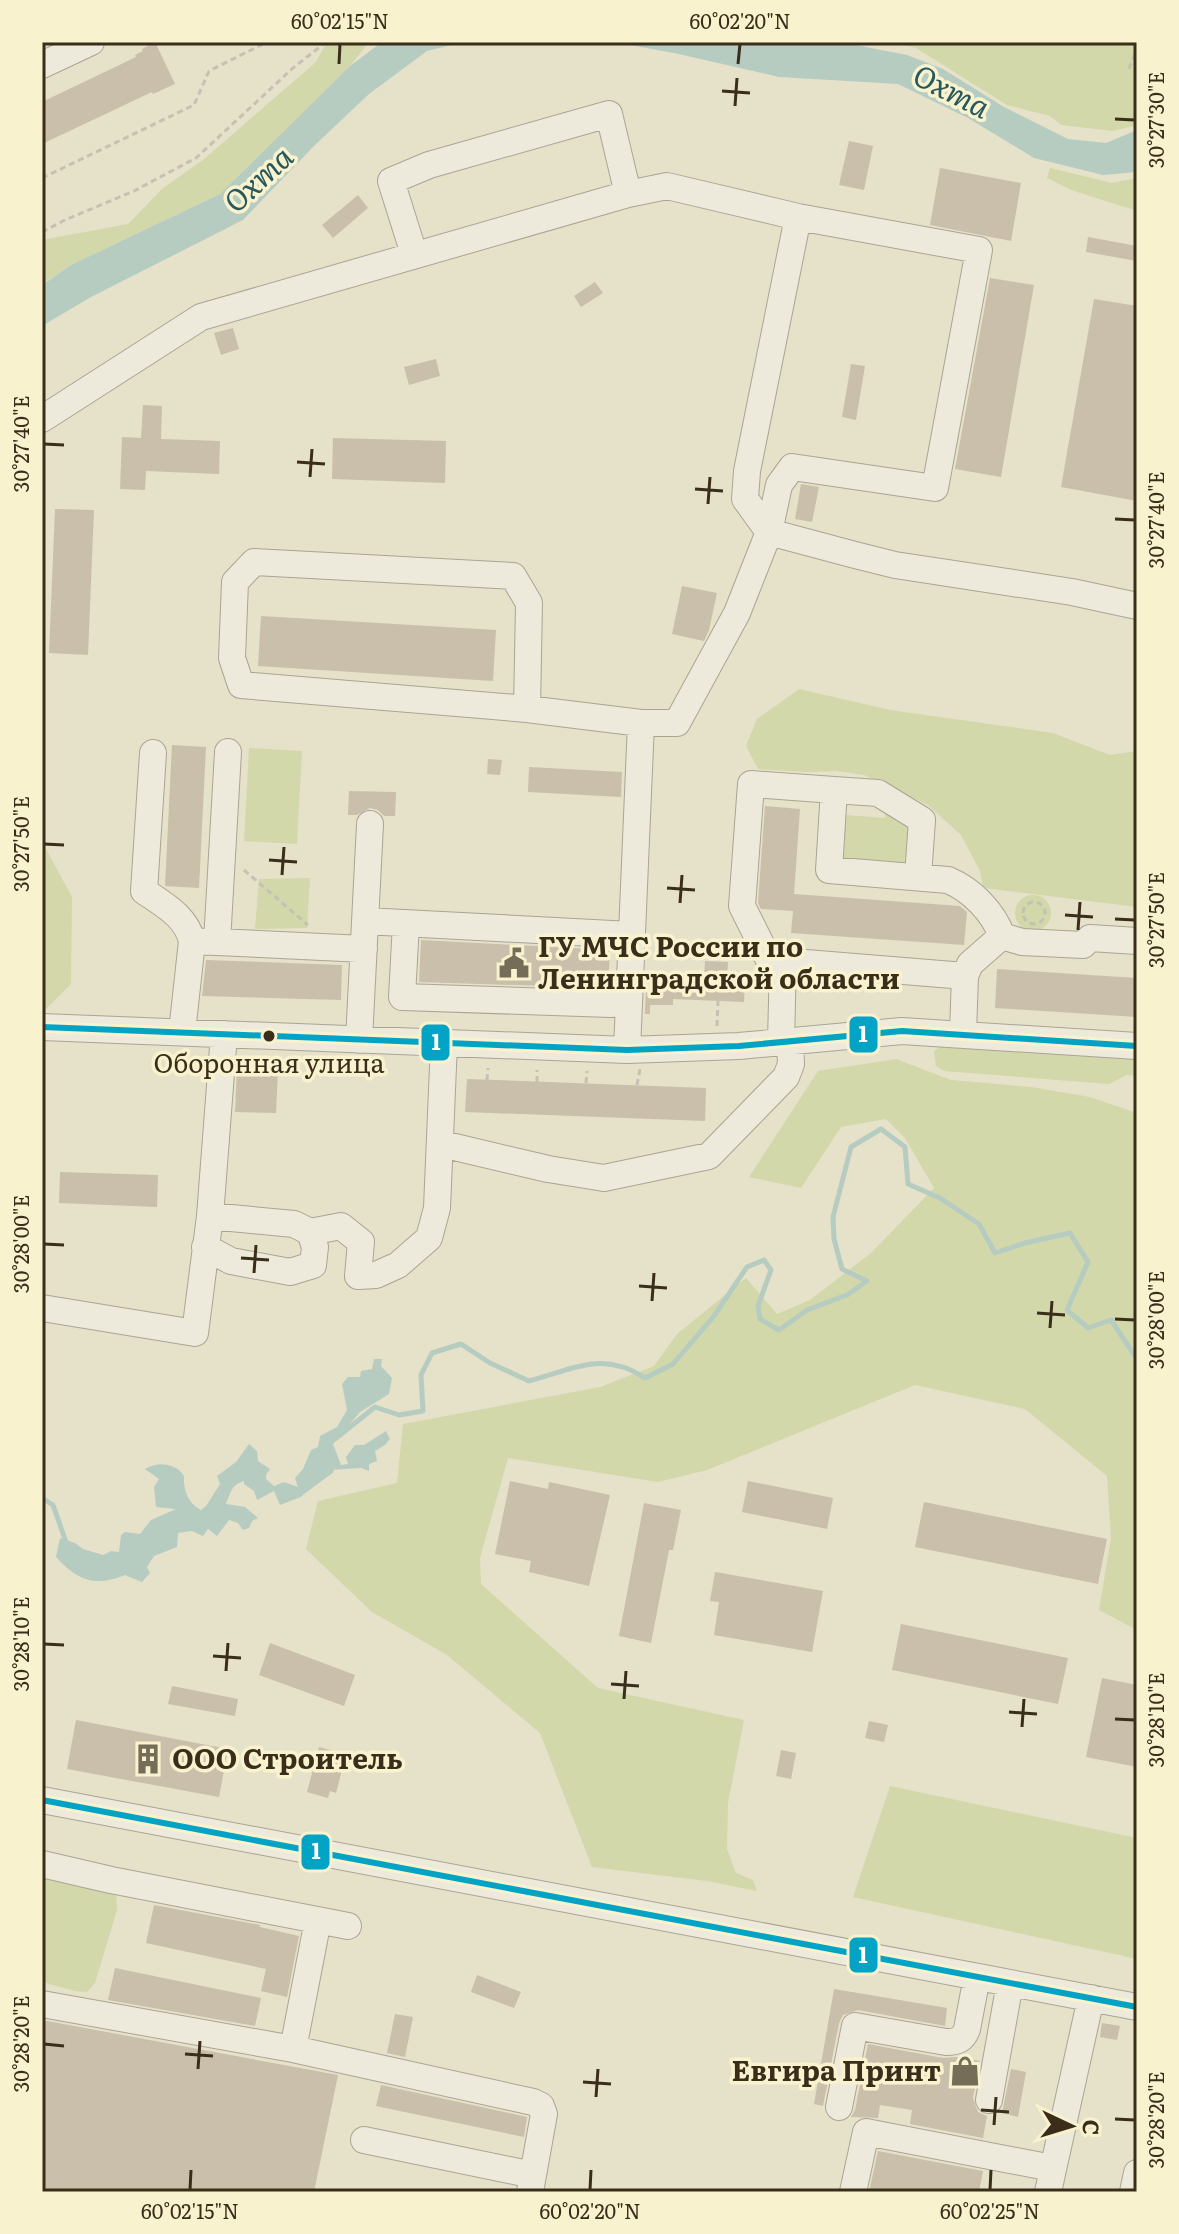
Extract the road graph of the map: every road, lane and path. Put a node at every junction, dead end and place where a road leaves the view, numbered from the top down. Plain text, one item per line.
1 (91, 42) edge
2 (267, 42) edge
3 (326, 42) edge
4 (1137, 48) edge
5 (42, 65) edge
6 (1129, 69) dead end
7 (42, 178) edge
8 (628, 194) junction
9 (798, 217) junction
10 (42, 232) edge
11 (414, 254) junction
12 (42, 421) edge
13 (769, 532) junction
14 (1137, 606) edge
15 (527, 709) junction
16 (641, 723) junction
17 (228, 752) dead end
18 (153, 753) dead end
19 (834, 790) junction
20 (370, 824) dead end
21 (222, 852) junction
22 (918, 877) junction
23 (1043, 918) joint
24 (365, 921) junction
25 (406, 923) junction
26 (631, 935) junction
27 (1002, 936) junction
28 (204, 941) junction
29 (1137, 941) edge
30 (335, 948) junction
31 (364, 949) junction
32 (783, 961) junction
33 (965, 976) junction
34 (718, 1001) dead end
35 (611, 1004) dead end
36 (42, 1027) edge
37 (717, 1030) dead end
38 (182, 1032) junction
39 (963, 1033) junction
40 (224, 1034) junction
41 (359, 1040) junction
42 (785, 1042) junction
43 (444, 1043) junction
44 (1137, 1046) edge
45 (627, 1050) junction
46 (442, 1144) junction
47 (210, 1216) junction
48 (310, 1232) junction
49 (205, 1247) junction
50 (42, 1308) edge
51 (42, 1800) edge
52 (42, 1864) edge
53 (318, 1920) junction
54 (348, 1926) dead end
55 (977, 1977) junction
56 (1010, 1983) junction
57 (1095, 1999) junction
58 (42, 2004) edge
59 (1137, 2007) edge
60 (293, 2049) junction
61 (989, 2100) dead end
62 (839, 2107) dead end
63 (364, 2140) dead end
64 (1137, 2173) edge
65 (531, 2184) edge
66 (1053, 2184) edge
67 (853, 2192) edge
68 (1133, 2192) edge

1 - 5 street
2 - 7 path
3 - 10 path
4 - 6 path
8 - 9 street
8 - 11 street
8 - 11 street
9 - 13 street
9 - 13 street
11 - 12 street
13 - 14 street
13 - 16 street
15 - 15 street
15 - 16 street
16 - 26 street
17 - 21 street
18 - 28 street
19 - 22 street
19 - 22 street
19 - 32 street
20 - 24 street
21 - 28 street
21 - 30 path
22 - 27 street
23 - 23 path
24 - 25 street
24 - 31 street
25 - 26 street
25 - 35 street
26 - 45 street
27 - 29 street
27 - 33 street
28 - 30 street
28 - 38 street
30 - 31 street
31 - 41 street
32 - 33 street
32 - 42 street
33 - 39 street
34 - 37 path
36 - 38 street
38 - 40 street
39 - 42 street
39 - 44 street
40 - 41 street
40 - 47 street
41 - 43 street
42 - 45 street
42 - 46 street
43 - 45 street
43 - 46 street
46 - 48 street
47 - 48 street
47 - 49 street
48 - 49 street
49 - 50 street
51 - 55 street
52 - 53 street
53 - 54 street
53 - 60 street
55 - 56 street
55 - 62 street
56 - 57 street
56 - 61 street
57 - 59 street
57 - 66 street
58 - 60 street
60 - 65 street
63 - 65 street
64 - 68 street
66 - 67 street

